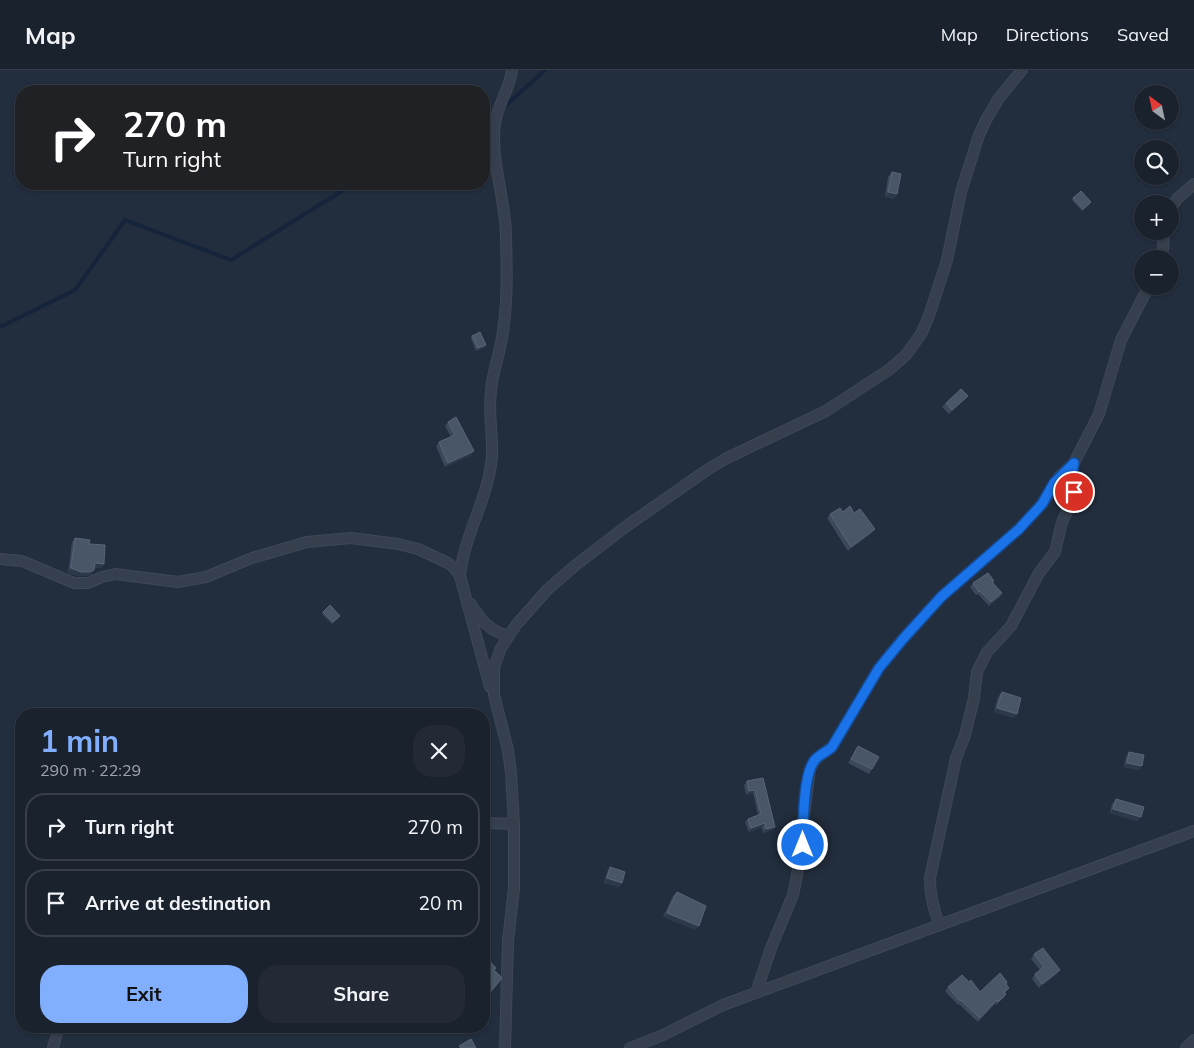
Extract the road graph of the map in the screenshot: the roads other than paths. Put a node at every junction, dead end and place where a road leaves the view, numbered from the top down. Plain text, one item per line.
1 (512, 70) edge
2 (1022, 70) edge
3 (1194, 184) edge
4 (1179, 197) edge
5 (1144, 295) edge
6 (1074, 463) junction
7 (0, 559) edge
8 (460, 576) junction
9 (467, 598) junction
10 (508, 636) junction
11 (494, 695) junction
12 (490, 823) edge
13 (514, 824) junction
14 (1194, 831) edge
15 (940, 924) junction
16 (756, 993) junction
17 (57, 1033) edge
18 (1194, 1040) edge
19 (53, 1048) edge
20 (505, 1048) edge
21 (630, 1048) edge
22 (1186, 1048) edge

1 - 8 street
2 - 10 street
3 - 4 street
5 - 6 street
6 - 15 street
6 - 16 street
7 - 8 street
8 - 9 street
9 - 10 street
9 - 11 street
10 - 11 street
11 - 13 street
12 - 13 street
13 - 20 street
14 - 15 street
15 - 16 street
16 - 21 street
17 - 19 street
18 - 22 street

